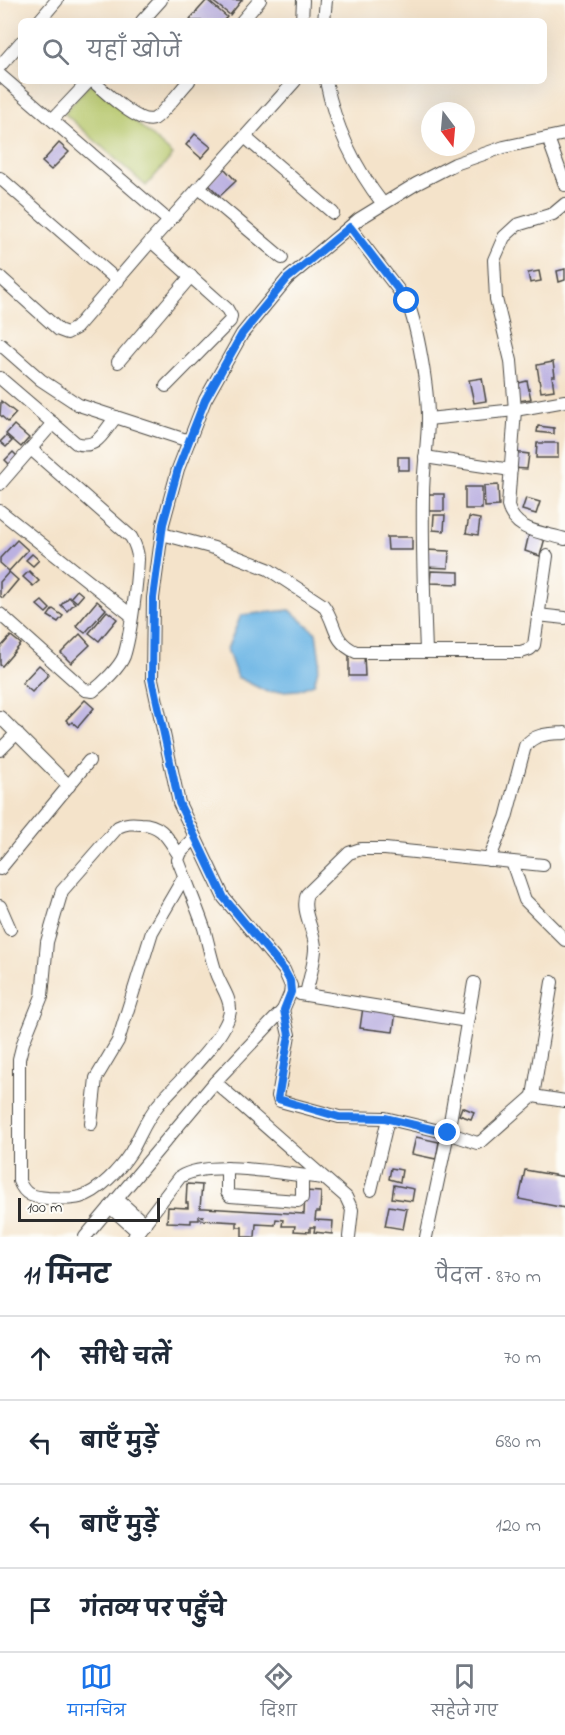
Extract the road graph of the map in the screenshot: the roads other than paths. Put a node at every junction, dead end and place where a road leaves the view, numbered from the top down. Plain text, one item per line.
1 (57, 0) edge
2 (161, 0) edge
3 (260, 0) edge
4 (303, 0) edge
5 (326, 0) edge
6 (42, 18) edge
7 (145, 18) edge
8 (245, 18) edge
9 (302, 18) edge
10 (324, 18) edge
11 (18, 45) edge
12 (0, 66) edge
13 (0, 75) edge
14 (88, 84) edge
15 (95, 84) edge
16 (186, 84) edge
17 (292, 84) edge
18 (327, 84) edge
19 (53, 119) junction
20 (565, 134) edge
21 (246, 138) junction
22 (548, 138) junction
23 (0, 178) edge
24 (565, 184) edge
25 (199, 188) junction
26 (383, 204) junction
27 (565, 204) edge
28 (333, 213) dead end
29 (169, 221) junction
30 (350, 227) junction
31 (151, 242) junction
32 (282, 258) dead end
33 (191, 276) junction
34 (0, 277) edge
35 (118, 281) junction
36 (0, 344) edge
37 (118, 362) dead end
38 (1, 382) edge
39 (166, 386) dead end
40 (565, 401) edge
41 (515, 410) junction
42 (116, 417) junction
43 (428, 419) junction
44 (53, 423) junction
45 (189, 441) junction
46 (31, 449) junction
47 (425, 457) junction
48 (511, 470) junction
49 (0, 484) edge
50 (0, 511) edge
51 (162, 534) junction
52 (565, 539) edge
53 (547, 556) dead end
54 (0, 614) edge
55 (131, 615) junction
56 (538, 615) junction
57 (565, 618) edge
58 (426, 651) junction
59 (0, 717) edge
60 (17, 733) junction
61 (565, 733) edge
62 (0, 750) edge
63 (89, 761) dead end
64 (69, 786) junction
65 (195, 838) junction
66 (178, 855) junction
67 (489, 860) junction
68 (512, 862) junction
69 (543, 865) dead end
70 (0, 869) edge
71 (184, 877) junction
72 (0, 906) edge
73 (10, 929) dead end
74 (565, 940) edge
75 (552, 982) dead end
76 (474, 983) dead end
77 (290, 994) junction
78 (306, 994) junction
79 (284, 1010) junction
80 (467, 1021) junction
81 (215, 1082) junction
82 (533, 1096) junction
83 (565, 1101) edge
84 (388, 1119) junction
85 (91, 1124) dead end
86 (448, 1133) junction
87 (227, 1168) junction
88 (302, 1176) junction
89 (324, 1178) junction
90 (371, 1190) dead end
91 (113, 1203) junction
92 (139, 1231) edge
93 (349, 1235) edge
94 (84, 1237) edge
95 (426, 1237) edge

1 - 6 street
2 - 7 street
3 - 8 street
4 - 9 street
5 - 10 street
11 - 12 street
13 - 19 street
14 - 19 street
15 - 16 street
17 - 21 street
18 - 26 street
19 - 29 street
20 - 22 street
21 - 25 street
21 - 28 street
22 - 24 street
22 - 26 street
23 - 35 street
25 - 29 street
25 - 32 street
26 - 30 street
27 - 41 street
29 - 31 street
30 - 43 street
30 - 45 street
31 - 33 street
31 - 35 street
33 - 37 street
33 - 39 street
34 - 35 street
36 - 42 street
38 - 44 street
40 - 41 street
41 - 43 street
41 - 48 street
42 - 44 street
42 - 45 street
43 - 47 street
44 - 46 street
45 - 51 street
46 - 49 street
46 - 55 street
47 - 48 street
47 - 58 street
48 - 52 street
50 - 55 street
51 - 58 street
51 - 65 street
53 - 56 street
54 - 55 street
56 - 57 street
56 - 58 street
59 - 60 street
60 - 62 street
60 - 64 street
61 - 67 street
63 - 64 street
64 - 70 street
65 - 66 street
65 - 77 street
66 - 71 street
66 - 71 street
67 - 68 street
67 - 78 street
68 - 69 street
68 - 74 street
71 - 85 street
72 - 73 street
75 - 82 street
76 - 80 street
77 - 78 street
77 - 79 street
78 - 80 street
79 - 81 street
79 - 84 street
80 - 86 street
81 - 89 street
81 - 91 street
82 - 83 street
82 - 86 street
84 - 86 street
84 - 90 street
86 - 95 street
87 - 88 street
87 - 88 street
87 - 92 street
88 - 89 street
89 - 93 street
91 - 92 street
91 - 94 street

